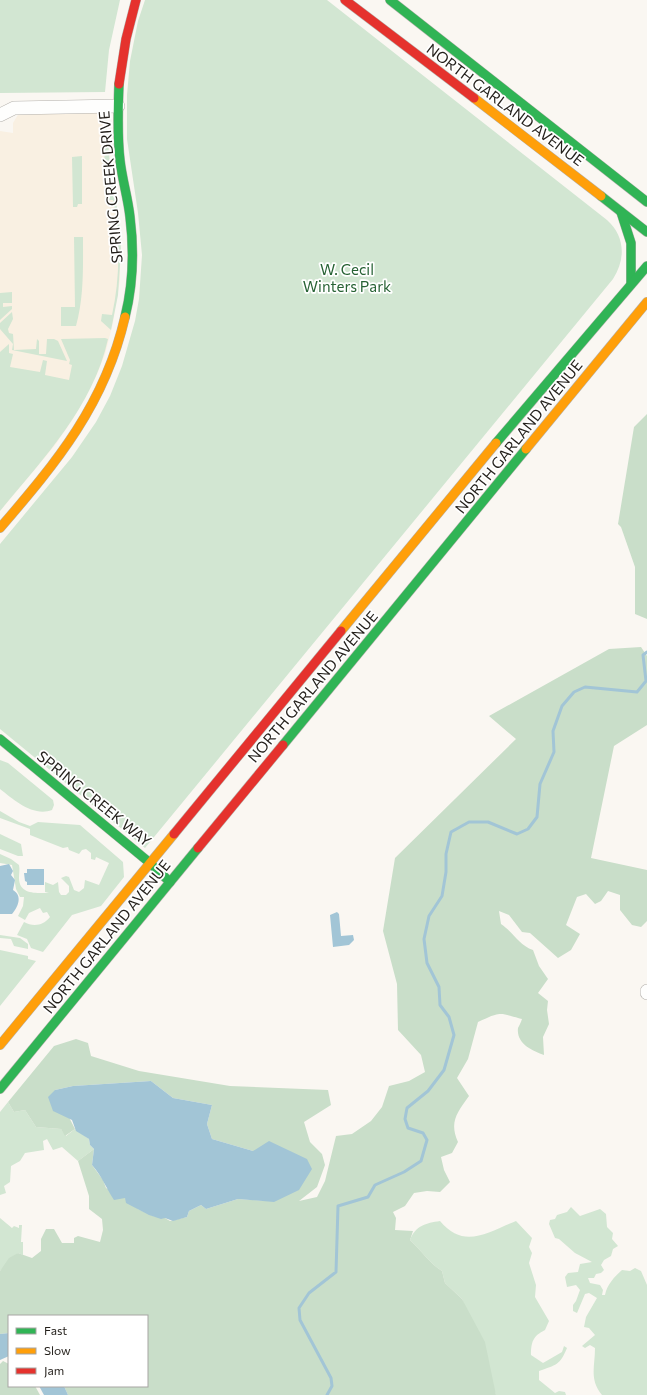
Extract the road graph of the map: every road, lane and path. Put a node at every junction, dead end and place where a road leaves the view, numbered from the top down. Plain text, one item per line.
1 (136, 0) edge
2 (345, 0) edge
3 (390, 0) edge
4 (425, 36) junction
5 (412, 53) junction
6 (118, 106) junction
7 (0, 115) edge
8 (546, 138) junction
9 (647, 202) edge
10 (621, 212) junction
11 (647, 232) edge
12 (647, 266) edge
13 (631, 284) junction
14 (647, 302) edge
15 (0, 528) edge
16 (0, 739) edge
17 (150, 863) junction
18 (170, 882) junction
19 (0, 1045) edge
20 (0, 1089) edge

1 - 6 main road, SPRING CREEK DRIVE
2 - 5 main road, NORTH GARLAND AVENUE
3 - 4 main road, NORTH GARLAND AVENUE
4 - 5 main road
4 - 8 main road, NORTH GARLAND AVENUE
5 - 8 main road, NORTH GARLAND AVENUE
6 - 7 street
6 - 15 main road, SPRING CREEK DRIVE
8 - 9 main road, NORTH GARLAND AVENUE
8 - 10 main road, NORTH GARLAND AVENUE
10 - 11 main road, NORTH GARLAND AVENUE
10 - 13 main road
12 - 13 main road, NORTH GARLAND AVENUE
13 - 17 main road, NORTH GARLAND AVENUE
14 - 18 main road, NORTH GARLAND AVENUE
16 - 17 main road, SPRING CREEK WAY
17 - 18 main road, SPRING CREEK WAY
17 - 19 main road, NORTH GARLAND AVENUE
18 - 20 main road, NORTH GARLAND AVENUE

